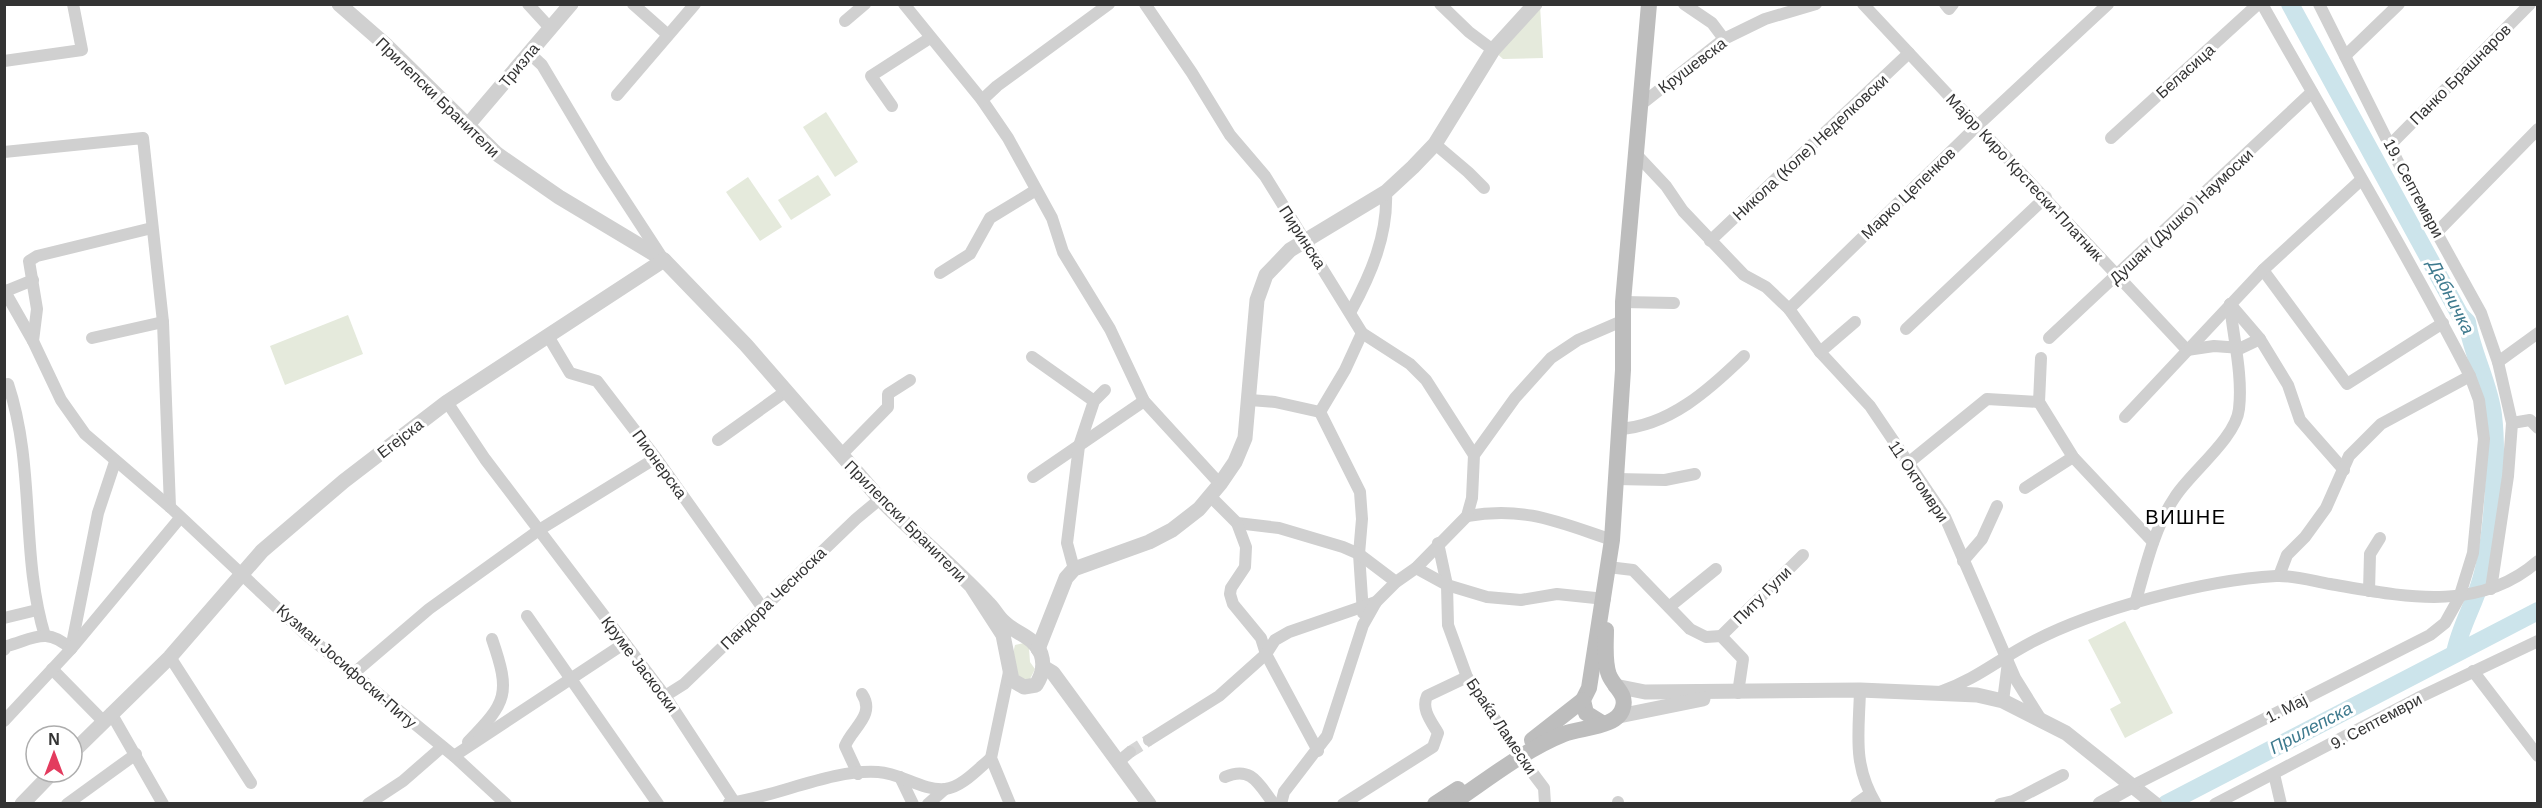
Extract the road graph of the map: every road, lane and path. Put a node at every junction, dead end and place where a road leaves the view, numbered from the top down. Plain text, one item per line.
1 (73, 4) edge
2 (339, 4) edge
3 (528, 4) edge
4 (571, 4) edge
5 (633, 4) edge
6 (695, 4) edge
7 (865, 4) edge
8 (904, 4) edge
9 (1109, 4) edge
10 (1144, 4) edge
11 (1440, 4) edge
12 (1535, 4) edge
13 (1649, 4) edge
14 (1684, 4) edge
15 (1816, 4) edge
16 (1863, 4) edge
17 (1945, 4) edge
18 (1953, 4) edge
19 (2108, 4) edge
20 (2260, 4) edge
21 (2319, 4) edge
22 (2399, 4) edge
23 (2529, 4) edge
24 (845, 21) dead end
25 (550, 28) junction
26 (668, 35) junction
27 (930, 38) junction
28 (1724, 39) junction
29 (1492, 50) junction
30 (1909, 53) junction
31 (529, 54) junction
32 (2345, 56) junction
33 (4, 61) edge
34 (2312, 92) junction
35 (616, 95) dead end
36 (982, 100) junction
37 (1639, 105) junction
38 (892, 106) dead end
39 (466, 126) junction
40 (1976, 127) junction
41 (2538, 129) edge
42 (2111, 138) dead end
43 (1435, 144) junction
44 (2391, 144) junction
45 (4, 152) edge
46 (1635, 153) junction
47 (2361, 180) junction
48 (1484, 188) dead end
49 (1036, 190) junction
50 (1386, 192) junction
51 (2046, 197) junction
52 (152, 228) junction
53 (2437, 232) junction
54 (1306, 240) junction
55 (1710, 241) junction
56 (664, 260) junction
57 (2263, 270) junction
58 (940, 273) dead end
59 (2118, 276) junction
60 (33, 280) junction
61 (5, 291) edge
62 (1623, 303) junction
63 (1674, 303) dead end
64 (2230, 304) junction
65 (1788, 309) junction
66 (1351, 311) junction
67 (1622, 321) junction
68 (163, 322) junction
69 (1855, 322) dead end
70 (2443, 323) junction
71 (1906, 329) dead end
72 (1362, 333) junction
73 (2538, 333) edge
74 (548, 336) junction
75 (92, 338) dead end
76 (2049, 338) dead end
77 (2260, 339) junction
78 (33, 341) junction
79 (2234, 348) junction
80 (2187, 350) junction
81 (1820, 352) junction
82 (1744, 356) dead end
83 (1032, 357) dead end
84 (2042, 358) dead end
85 (2498, 362) junction
86 (2470, 376) junction
87 (910, 380) dead end
88 (8, 384) dead end
89 (1105, 390) dead end
90 (785, 392) junction
91 (1250, 400) junction
92 (1094, 401) junction
93 (1144, 401) junction
94 (447, 402) junction
95 (2039, 402) junction
96 (1320, 412) junction
97 (2125, 417) dead end
98 (2512, 423) junction
99 (2538, 428) edge
100 (1619, 429) junction
101 (718, 440) dead end
102 (1079, 446) junction
103 (841, 455) junction
104 (1474, 455) junction
105 (2073, 457) junction
106 (656, 458) junction
107 (115, 462) junction
108 (1907, 464) junction
109 (2344, 470) junction
110 (1695, 474) dead end
111 (1034, 477) dead end
112 (1616, 479) junction
113 (1220, 484) junction
114 (2025, 488) dead end
115 (1210, 496) junction
116 (880, 499) junction
117 (1997, 506) dead end
118 (170, 507) junction
119 (1467, 516) junction
120 (180, 518) junction
121 (1237, 522) junction
122 (538, 530) junction
123 (2380, 538) dead end
124 (1612, 540) junction
125 (2153, 542) junction
126 (1438, 543) junction
127 (1359, 554) junction
128 (1803, 555) dead end
129 (1963, 561) junction
130 (2538, 561) edge
131 (1608, 567) junction
132 (1416, 568) junction
133 (1074, 569) junction
134 (1716, 569) dead end
135 (242, 574) junction
136 (2278, 576) junction
137 (1396, 582) junction
138 (1447, 585) junction
139 (972, 588) junction
140 (2491, 589) junction
141 (2369, 591) junction
142 (2459, 598) junction
143 (1605, 599) junction
144 (1376, 602) junction
145 (2135, 604) junction
146 (1363, 607) junction
147 (1669, 607) junction
148 (762, 608) junction
149 (37, 610) junction
150 (527, 616) dead end
151 (1053, 616) junction
152 (4, 618) edge
153 (1363, 625) junction
154 (1025, 634) junction
155 (45, 636) junction
156 (1721, 636) junction
157 (492, 639) dead end
158 (2538, 641) edge
159 (625, 643) junction
160 (1007, 648) junction
161 (71, 649) junction
162 (1038, 649) junction
163 (4, 650) edge
164 (1266, 654) junction
165 (170, 657) junction
166 (2008, 657) junction
167 (1043, 667) junction
168 (52, 669) junction
169 (2473, 671) junction
170 (1009, 672) junction
171 (354, 673) junction
172 (1467, 676) junction
173 (570, 679) junction
174 (1030, 686) junction
175 (1615, 686) junction
176 (1860, 690) junction
177 (1738, 693) junction
178 (1939, 693) junction
179 (862, 694) dead end
180 (1586, 694) junction
181 (665, 696) junction
182 (2003, 701) junction
183 (1076, 707) junction
184 (1002, 715) junction
185 (1620, 716) junction
186 (107, 717) junction
187 (2040, 718) junction
188 (4, 721) edge
189 (1602, 723) junction
190 (1149, 740) tunnel mouth
191 (84, 741) edge
192 (442, 747) junction
193 (1318, 751) junction
194 (1130, 752) tunnel mouth
195 (136, 754) junction
196 (1519, 754) junction
197 (454, 756) junction
198 (2538, 756) edge
199 (991, 758) junction
200 (1118, 762) junction
201 (858, 774) junction
202 (2274, 774) junction
203 (2063, 775) dead end
204 (900, 777) junction
205 (1225, 777) dead end
206 (251, 783) dead end
207 (41, 784) edge
208 (2132, 786) junction
209 (945, 789) junction
210 (1873, 799) edge
211 (731, 803) edge
212 (22, 804) edge
213 (67, 804) edge
214 (163, 804) edge
215 (368, 804) edge
216 (506, 804) edge
217 (658, 804) edge
218 (913, 804) edge
219 (928, 804) edge
220 (1011, 804) edge
221 (1149, 804) edge
222 (1274, 804) edge
223 (1281, 804) edge
224 (1344, 804) edge
225 (1435, 804) edge
226 (1451, 804) edge
227 (1545, 804) edge
228 (1856, 804) edge
229 (2000, 804) edge
230 (2100, 804) edge
231 (2155, 804) edge
232 (2215, 804) edge
233 (2281, 804) edge

1 - 33 street
2 - 39 street, Прилепски Бранители
3 - 25 street
4 - 25 street, Тризла
5 - 26 street
6 - 26 street
7 - 24 street
8 - 27 street
9 - 36 street
10 - 54 street, Пиринска
11 - 29 street
12 - 29 street
13 - 37 main road
14 - 28 street
15 - 28 street, Крушевска
16 - 30 street, Мајор Киро Крстески-Платник
17 - 18 street
19 - 40 street, Марко Цепенков
20 - 34 street, 1. Мај
20 - 42 street, Беласица
21 - 32 street, 19. Септември
22 - 32 street
23 - 44 street, Панко Брашнаров
25 - 31 street, Тризла
26 - 35 street
27 - 36 street
27 - 38 street
28 - 37 street, Крушевска
29 - 43 street
30 - 40 street, Мајор Киро Крстески-Платник
30 - 55 street, Никола (Коле) Неделковски
31 - 39 street, Тризла
31 - 56 street, Прилепски Бранители
32 - 44 street, 19. Септември
34 - 47 street, 1. Мај
34 - 59 street, Душан (Душко) Наумоски
36 - 49 street
37 - 46 main road
39 - 56 street, Прилепски Бранители
40 - 51 street, Мајор Киро Крстески-Платник
40 - 65 street, Марко Цепенков
41 - 53 street
43 - 48 street
43 - 50 street
44 - 53 street, 19. Септември
45 - 52 street
46 - 55 street, 11 Октомври
46 - 62 main road
47 - 57 street
47 - 70 street, 1. Мај
49 - 58 street
49 - 93 street
50 - 54 street
50 - 66 street
51 - 59 street, Мајор Киро Крстески-Платник
51 - 71 street
52 - 60 street
52 - 68 street
53 - 85 street, 19. Септември
54 - 66 street, Пиринска
54 - 91 street
55 - 65 street, 11 Октомври
56 - 74 street, Егејска
56 - 90 street, Прилепски Бранители
57 - 64 street
57 - 70 street
59 - 76 street, Душан (Душко) Наумоски
59 - 80 street, Мајор Киро Крстески-Платник
60 - 61 street
60 - 78 street
61 - 78 street, Кузман Јосифоски-Питу
62 - 63 street
62 - 67 main road
64 - 77 street
64 - 79 street
64 - 80 street
65 - 81 street, 11 Октомври
66 - 72 street, Пиринска
67 - 100 main road
67 - 104 street
68 - 75 street
68 - 118 street
69 - 81 street
70 - 86 street, 1. Мај
72 - 96 street
72 - 104 street
73 - 85 street
74 - 94 street, Егејска
74 - 106 street, Пионерска
77 - 79 street
77 - 109 street
78 - 107 street, Кузман Јосифоски-Питу
79 - 80 street
79 - 125 street
80 - 97 street
81 - 108 street, 11 Октомври
82 - 100 street
83 - 92 street
84 - 95 street
85 - 98 street, 19. Септември
86 - 109 street
86 - 142 street, 1. Мај
87 - 103 street, Прилепски Бранители
88 - 149 street
89 - 92 street
90 - 101 street
90 - 103 street, Прилепски Бранители
91 - 96 street
91 - 113 street
92 - 102 street
93 - 102 street
93 - 113 street
94 - 122 street, Круме Јаскоски
94 - 135 street, Егејска
95 - 105 street
95 - 108 street
96 - 127 street
98 - 99 street
98 - 140 street, 19. Септември
100 - 112 main road
102 - 111 street
102 - 133 street
103 - 116 street, Прилепски Бранители
104 - 119 street
105 - 114 street
105 - 125 street
106 - 122 street
106 - 148 street, Пионерска
107 - 118 street, Кузман Јосифоски-Питу
107 - 161 street
108 - 129 street, 11 Октомври
109 - 136 street
110 - 112 street
112 - 124 main road
113 - 115 street
115 - 121 street
115 - 133 street
116 - 139 street, Прилепски Бранители
116 - 148 street, Пандора Чесноска
117 - 129 street
118 - 120 street, Кузман Јосифоски-Питу
119 - 124 street
119 - 126 street
120 - 135 street, Кузман Јосифоски-Питу
120 - 161 street
121 - 127 street
121 - 164 street
122 - 159 street, Круме Јаскоски
122 - 171 street
123 - 141 street
124 - 131 main road
125 - 145 street
126 - 132 street
126 - 138 street, Браќа Ламески
127 - 137 street
127 - 146 street
128 - 156 street, Питу Гули
129 - 166 street, 11 Октомври
130 - 140 street
131 - 143 main road
131 - 147 street, Питу Гули
132 - 137 street
132 - 138 street
133 - 151 street
134 - 147 street
135 - 165 street, Егејска
135 - 171 street, Кузман Јосифоски-Питу
136 - 141 street
136 - 145 street
137 - 144 street
138 - 143 street
138 - 172 street, Браќа Ламески
139 - 154 street, Прилепски Бранители
139 - 160 street, Прилепски Бранители
140 - 142 street
141 - 142 street
142 - 208 street, 1. Мај
143 - 175 main road
143 - 180 main road
144 - 146 street
144 - 153 street
145 - 166 street
146 - 153 street
146 - 164 street
147 - 156 street, Питу Гули
148 - 181 street, Пандора Чесноска
149 - 152 street
149 - 155 street
150 - 173 street
151 - 154 street
151 - 162 street
153 - 193 street
154 - 160 street
154 - 162 street
155 - 161 street
155 - 163 street
156 - 177 street, Питу Гули
157 - 197 street
158 - 169 street, 9. Септември
159 - 173 street
159 - 181 street, Круме Јаскоски
160 - 170 street
161 - 168 street
162 - 167 street
164 - 190 street
164 - 193 street
165 - 186 street, Егејска
165 - 206 street
166 - 178 street
166 - 182 street
166 - 187 street, 11 Октомври
167 - 174 street
167 - 183 street
168 - 186 street
168 - 188 street
169 - 198 street
169 - 202 street, 9. Септември
170 - 174 street
170 - 184 street
171 - 192 street, Кузман Јосифоски-Питу
172 - 196 street, Браќа Ламески
172 - 224 street
173 - 197 street
173 - 217 street
174 - 183 street
174 - 184 street
175 - 177 street
175 - 180 main road
175 - 185 main road
176 - 177 street, 11 Октомври
176 - 178 street, 11 Октомври
176 - 210 street
177 - 185 street
178 - 182 street, 11 Октомври
179 - 201 street
180 - 189 main road
180 - 196 main road
181 - 211 street, Круме Јаскоски
182 - 187 street, 11 Октомври
183 - 200 street
184 - 199 street
185 - 189 main road
186 - 191 street, Егејска
186 - 195 street
187 - 208 street, 11 Октомври
189 - 196 main road
192 - 197 street, Кузман Јосифоски-Питу
192 - 215 street
193 - 223 street
194 - 200 street
195 - 213 street
195 - 214 street
196 - 225 main road
196 - 226 main road
196 - 227 street, Браќа Ламески
197 - 216 street, Кузман Јосифоски-Питу
199 - 209 street
199 - 220 street
200 - 221 street
201 - 204 street
201 - 211 street
202 - 232 street, 9. Септември
202 - 233 street
203 - 229 street
204 - 209 street
204 - 218 street
205 - 222 street
207 - 212 street
208 - 230 street, 1. Мај
208 - 231 street, 11 Октомври
209 - 219 street
210 - 228 street

